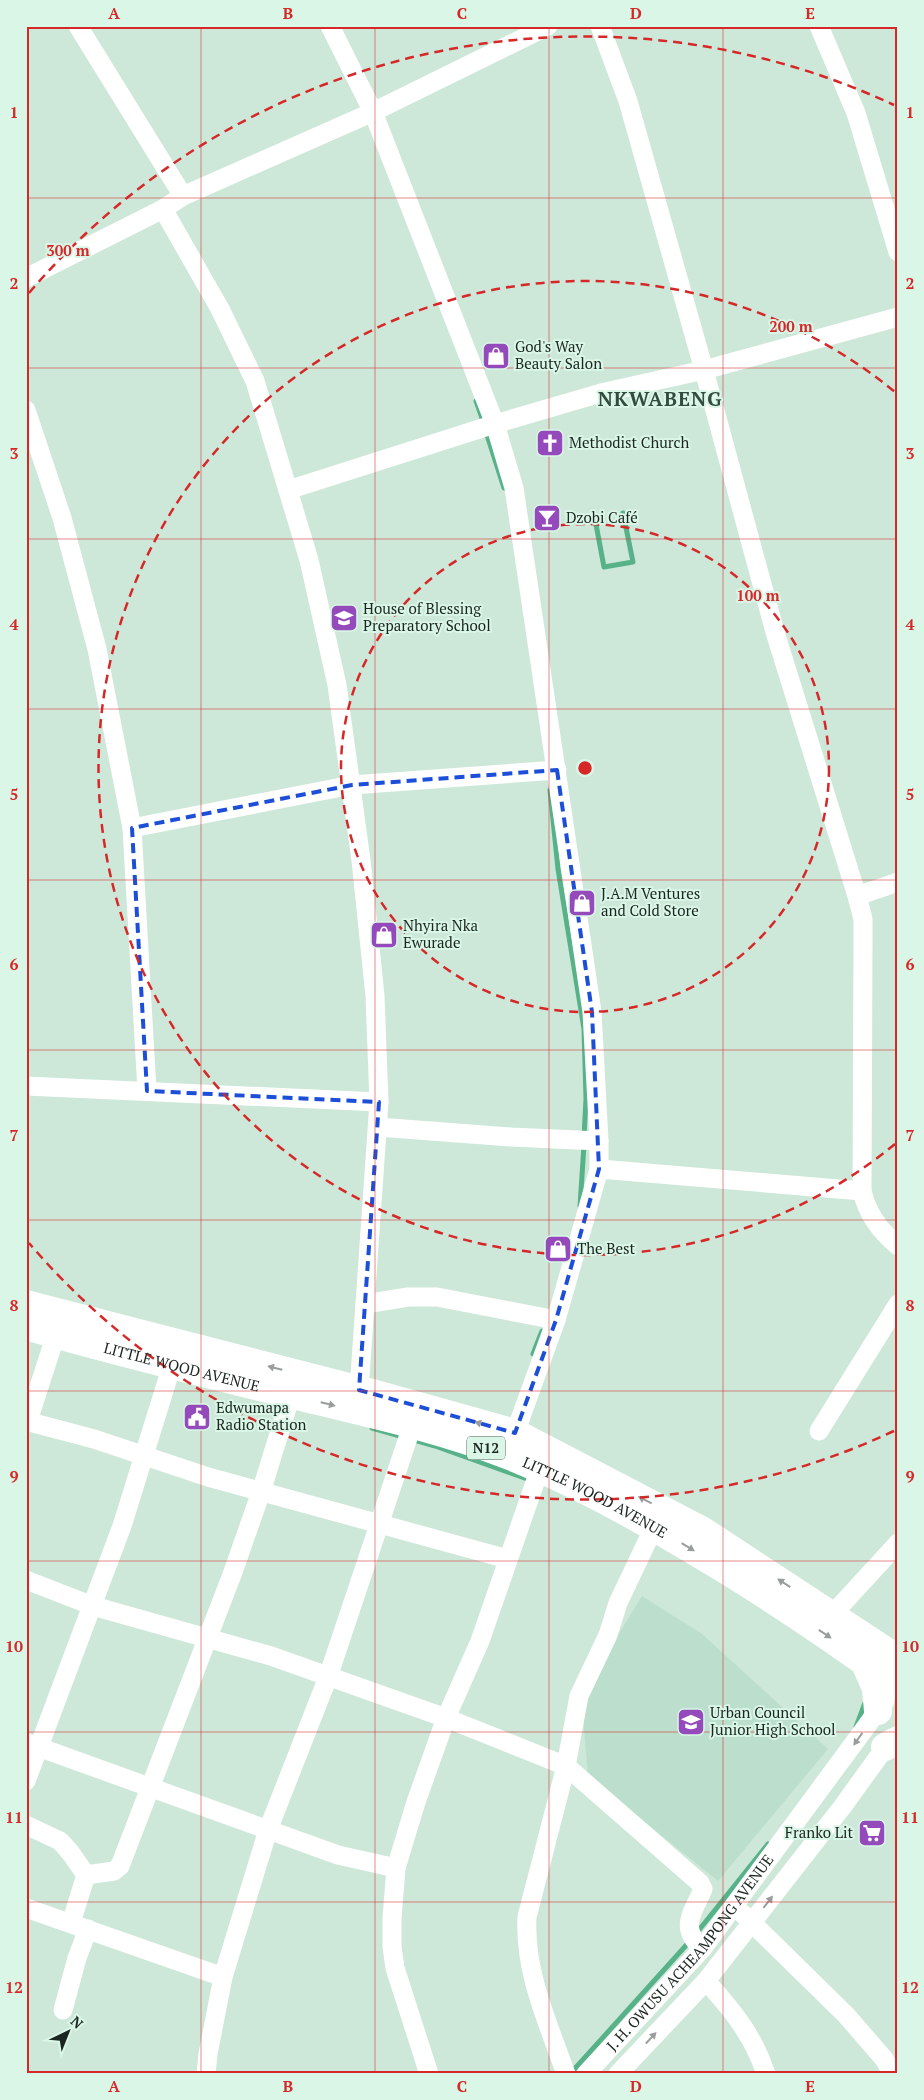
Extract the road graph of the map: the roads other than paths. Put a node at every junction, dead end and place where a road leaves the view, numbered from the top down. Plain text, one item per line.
1 (78, 26) edge
2 (330, 26) edge
3 (548, 26) edge
4 (600, 26) edge
5 (819, 26) edge
6 (373, 112) junction
7 (183, 196) junction
8 (163, 209) junction
9 (898, 252) edge
10 (26, 278) edge
11 (898, 317) edge
12 (704, 370) junction
13 (26, 410) edge
14 (495, 424) junction
15 (288, 490) junction
16 (557, 770) junction
17 (352, 785) junction
18 (132, 828) junction
19 (898, 882) edge
20 (857, 896) junction
21 (26, 1086) edge
22 (147, 1092) junction
23 (379, 1102) junction
24 (378, 1127) junction
25 (599, 1141) junction
26 (599, 1169) junction
27 (862, 1191) junction
28 (898, 1246) edge
29 (26, 1304) edge
30 (365, 1304) junction
31 (898, 1304) edge
32 (556, 1320) junction
33 (26, 1326) edge
34 (56, 1334) junction
35 (172, 1365) junction
36 (359, 1390) junction
37 (291, 1395) junction
38 (27, 1421) edge
39 (412, 1426) junction
40 (819, 1431) dead end
41 (516, 1433) junction
42 (144, 1455) junction
43 (540, 1468) junction
44 (261, 1492) junction
45 (380, 1524) junction
46 (654, 1527) junction
47 (898, 1543) edge
48 (508, 1559) junction
49 (26, 1580) edge
50 (93, 1606) junction
51 (832, 1615) junction
52 (207, 1638) junction
53 (898, 1646) edge
54 (865, 1649) junction
55 (328, 1677) junction
56 (898, 1678) edge
57 (878, 1712) junction
58 (446, 1718) junction
59 (894, 1740) edge
60 (32, 1745) edge
61 (566, 1766) junction
62 (26, 1781) edge
63 (150, 1786) junction
64 (26, 1824) edge
65 (268, 1830) junction
66 (396, 1868) junction
67 (86, 1875) junction
68 (735, 1907) junction
69 (26, 1908) edge
70 (752, 1922) junction
71 (79, 1926) junction
72 (702, 1949) junction
73 (223, 1977) junction
74 (706, 1981) junction
75 (62, 2010) dead end
76 (892, 2065) edge
77 (206, 2074) edge
78 (428, 2074) edge
79 (566, 2074) edge
80 (586, 2074) edge
81 (618, 2074) edge
82 (766, 2074) edge

1 - 7 street
2 - 6 street
3 - 6 street
4 - 12 street
5 - 9 street
6 - 7 street
6 - 14 street
7 - 8 street
8 - 10 street
8 - 15 street
11 - 12 street
12 - 14 street
12 - 20 street
13 - 18 street
14 - 15 street
14 - 16 street
15 - 17 street
16 - 17 street
16 - 25 street
17 - 18 street
17 - 23 street
18 - 22 street
19 - 20 street
20 - 27 street
21 - 22 street
22 - 23 street
23 - 24 street
24 - 25 street
24 - 30 street
25 - 26 street
26 - 27 street
26 - 32 street
27 - 28 street
36 -> 29 highway, LITTLE WOOD AVENUE / N12
30 - 32 street
30 - 36 street
31 - 40 street
32 - 41 street
33 - 34 highway, LITTLE WOOD AVENUE / N12
34 - 35 highway, LITTLE WOOD AVENUE / N12
34 - 38 street
35 - 37 highway, LITTLE WOOD AVENUE / N12
35 - 42 street
41 -> 36 highway, LITTLE WOOD AVENUE / N12
37 -> 39 highway, LITTLE WOOD AVENUE / N12
37 - 44 street
38 - 42 street
39 - 43 highway, LITTLE WOOD AVENUE / N12
39 - 45 street
51 -> 41 highway, LITTLE WOOD AVENUE / N12
42 - 44 street
42 - 50 street
43 - 46 highway, LITTLE WOOD AVENUE / N12
43 - 48 street
44 - 45 street
44 - 52 street
45 - 48 street
45 - 55 street
46 -> 54 highway, LITTLE WOOD AVENUE / N12
46 - 61 street
47 - 51 street
48 - 58 street
49 - 50 street
50 - 52 street
50 - 60 street
51 - 54 highway, LITTLE WOOD AVENUE / N12
52 - 55 street
52 - 63 street
53 - 54 highway
54 - 56 highway, LITTLE WOOD AVENUE / N12
54 - 57 highway
55 - 58 street
55 - 65 street
56 - 57 street, J. H. OWUSU ACHEAMPONG AVENUE
57 -> 68 street, J. H. OWUSU ACHEAMPONG AVENUE
58 - 61 street
58 - 66 street
70 -> 59 street, J. H. OWUSU ACHEAMPONG AVENUE
60 - 62 street
60 - 63 street
61 - 72 street
61 - 79 street
63 - 65 street
63 - 67 street
64 - 67 street
65 - 66 street
65 - 73 street
66 - 78 street
67 - 71 street
68 - 70 street
68 - 72 street, J. H. OWUSU ACHEAMPONG AVENUE
69 - 71 street
70 - 74 street, J. H. OWUSU ACHEAMPONG AVENUE
70 - 76 street
71 - 73 street
71 - 75 street
72 - 80 street, J. H. OWUSU ACHEAMPONG AVENUE
73 - 77 street
81 -> 74 street, J. H. OWUSU ACHEAMPONG AVENUE
74 - 82 street

